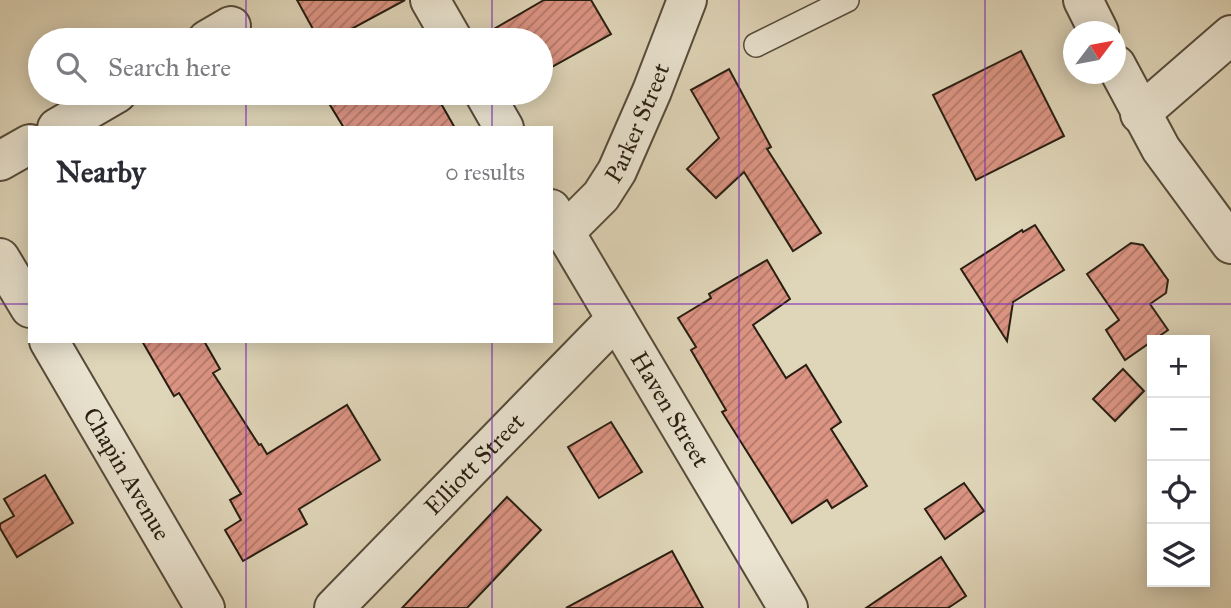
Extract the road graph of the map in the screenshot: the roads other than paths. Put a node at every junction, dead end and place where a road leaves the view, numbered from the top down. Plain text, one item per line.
1 (430, 0) edge
2 (687, 0) edge
3 (847, 0) edge
4 (1083, 0) edge
5 (1093, 21) edge
6 (446, 28) edge
7 (1231, 35) edge
8 (756, 45) dead end
9 (1125, 84) edge
10 (96, 105) edge
11 (491, 105) edge
12 (1140, 114) junction
13 (60, 126) edge
14 (503, 126) edge
15 (28, 145) edge
16 (0, 161) edge
17 (558, 220) edge
18 (1231, 244) edge
19 (0, 258) edge
20 (28, 306) edge
21 (616, 319) junction
22 (50, 343) edge
23 (205, 608) edge
24 (334, 608) edge
25 (789, 608) edge

1 - 6 street
2 - 17 street, Parker Street
3 - 8 lane
4 - 5 street
7 - 12 street
9 - 12 street
10 - 13 street
11 - 14 street
12 - 18 street
15 - 16 street
17 - 21 street, Haven Street
19 - 20 street
21 - 24 street, Elliott Street
21 - 25 street, Haven Street
22 - 23 street, Chapin Avenue

